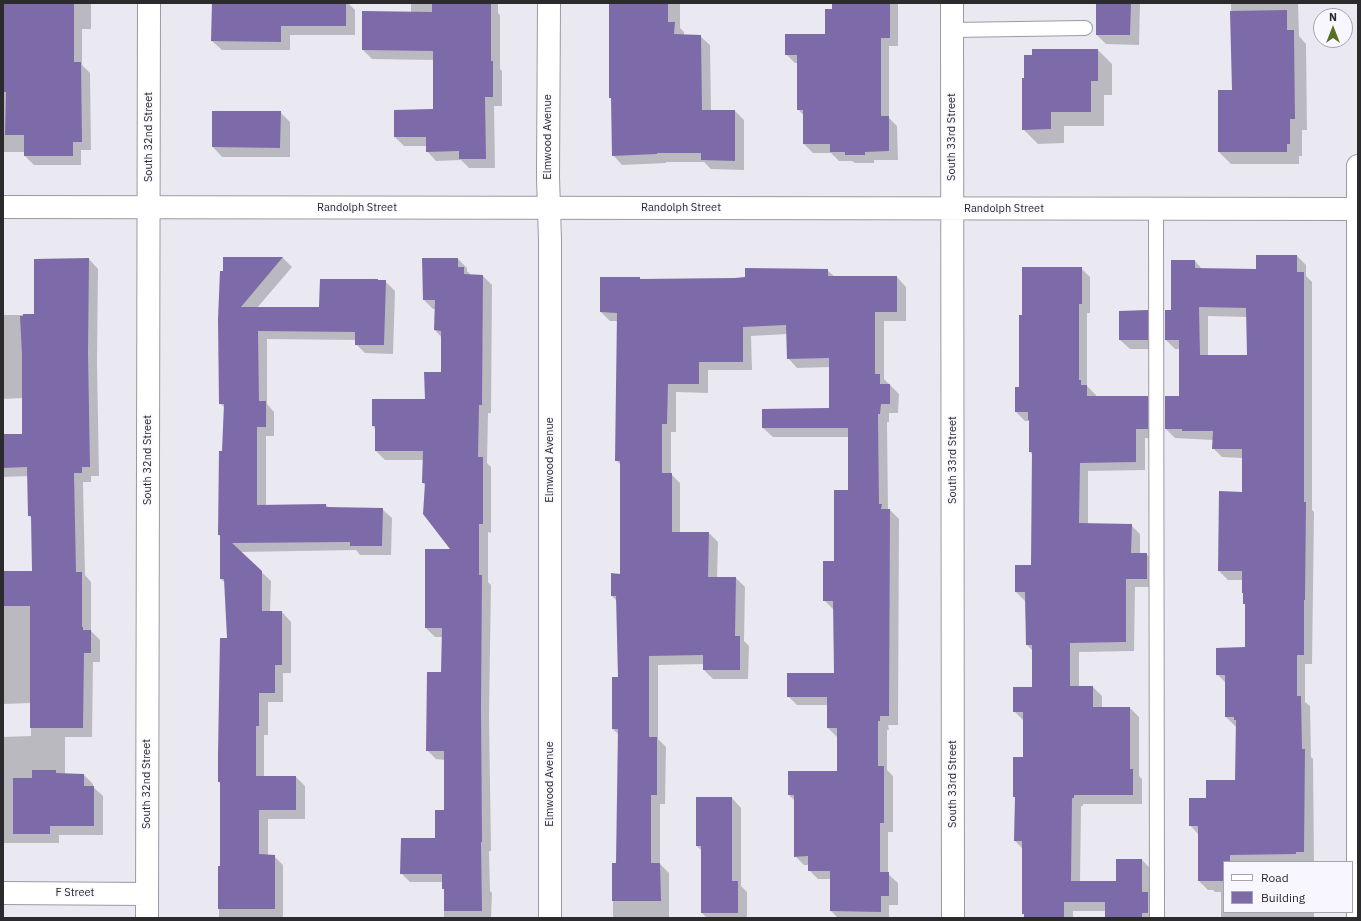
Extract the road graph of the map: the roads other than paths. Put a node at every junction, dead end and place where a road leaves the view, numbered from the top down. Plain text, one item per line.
1 (149, 3) edge
2 (549, 3) edge
3 (952, 3) edge
4 (1085, 28) dead end
5 (952, 30) junction
6 (1358, 166) edge
7 (3, 207) edge
8 (149, 207) junction
9 (549, 208) junction
10 (953, 209) junction
11 (1156, 209) junction
12 (1358, 209) edge
13 (3, 893) edge
14 (147, 894) junction
15 (147, 918) edge
16 (550, 918) edge
17 (953, 918) edge
18 (1157, 918) edge
19 (1358, 918) edge

1 - 8 street, South 32nd Street
2 - 9 street, Elmwood Avenue
3 - 5 street, South 33rd Street
4 - 5 lane
5 - 10 street, South 33rd Street
6 - 12 street
7 - 8 street, Randolph Street
8 - 9 street, Randolph Street
8 - 14 street, South 32nd Street
9 - 10 street, Randolph Street
9 - 16 street, Elmwood Avenue
10 - 11 street, Randolph Street
10 - 17 street, South 33rd Street
11 - 12 street, Randolph Street
11 - 18 lane
12 - 19 street
13 - 14 street, F Street
14 - 15 street, South 32nd Street

